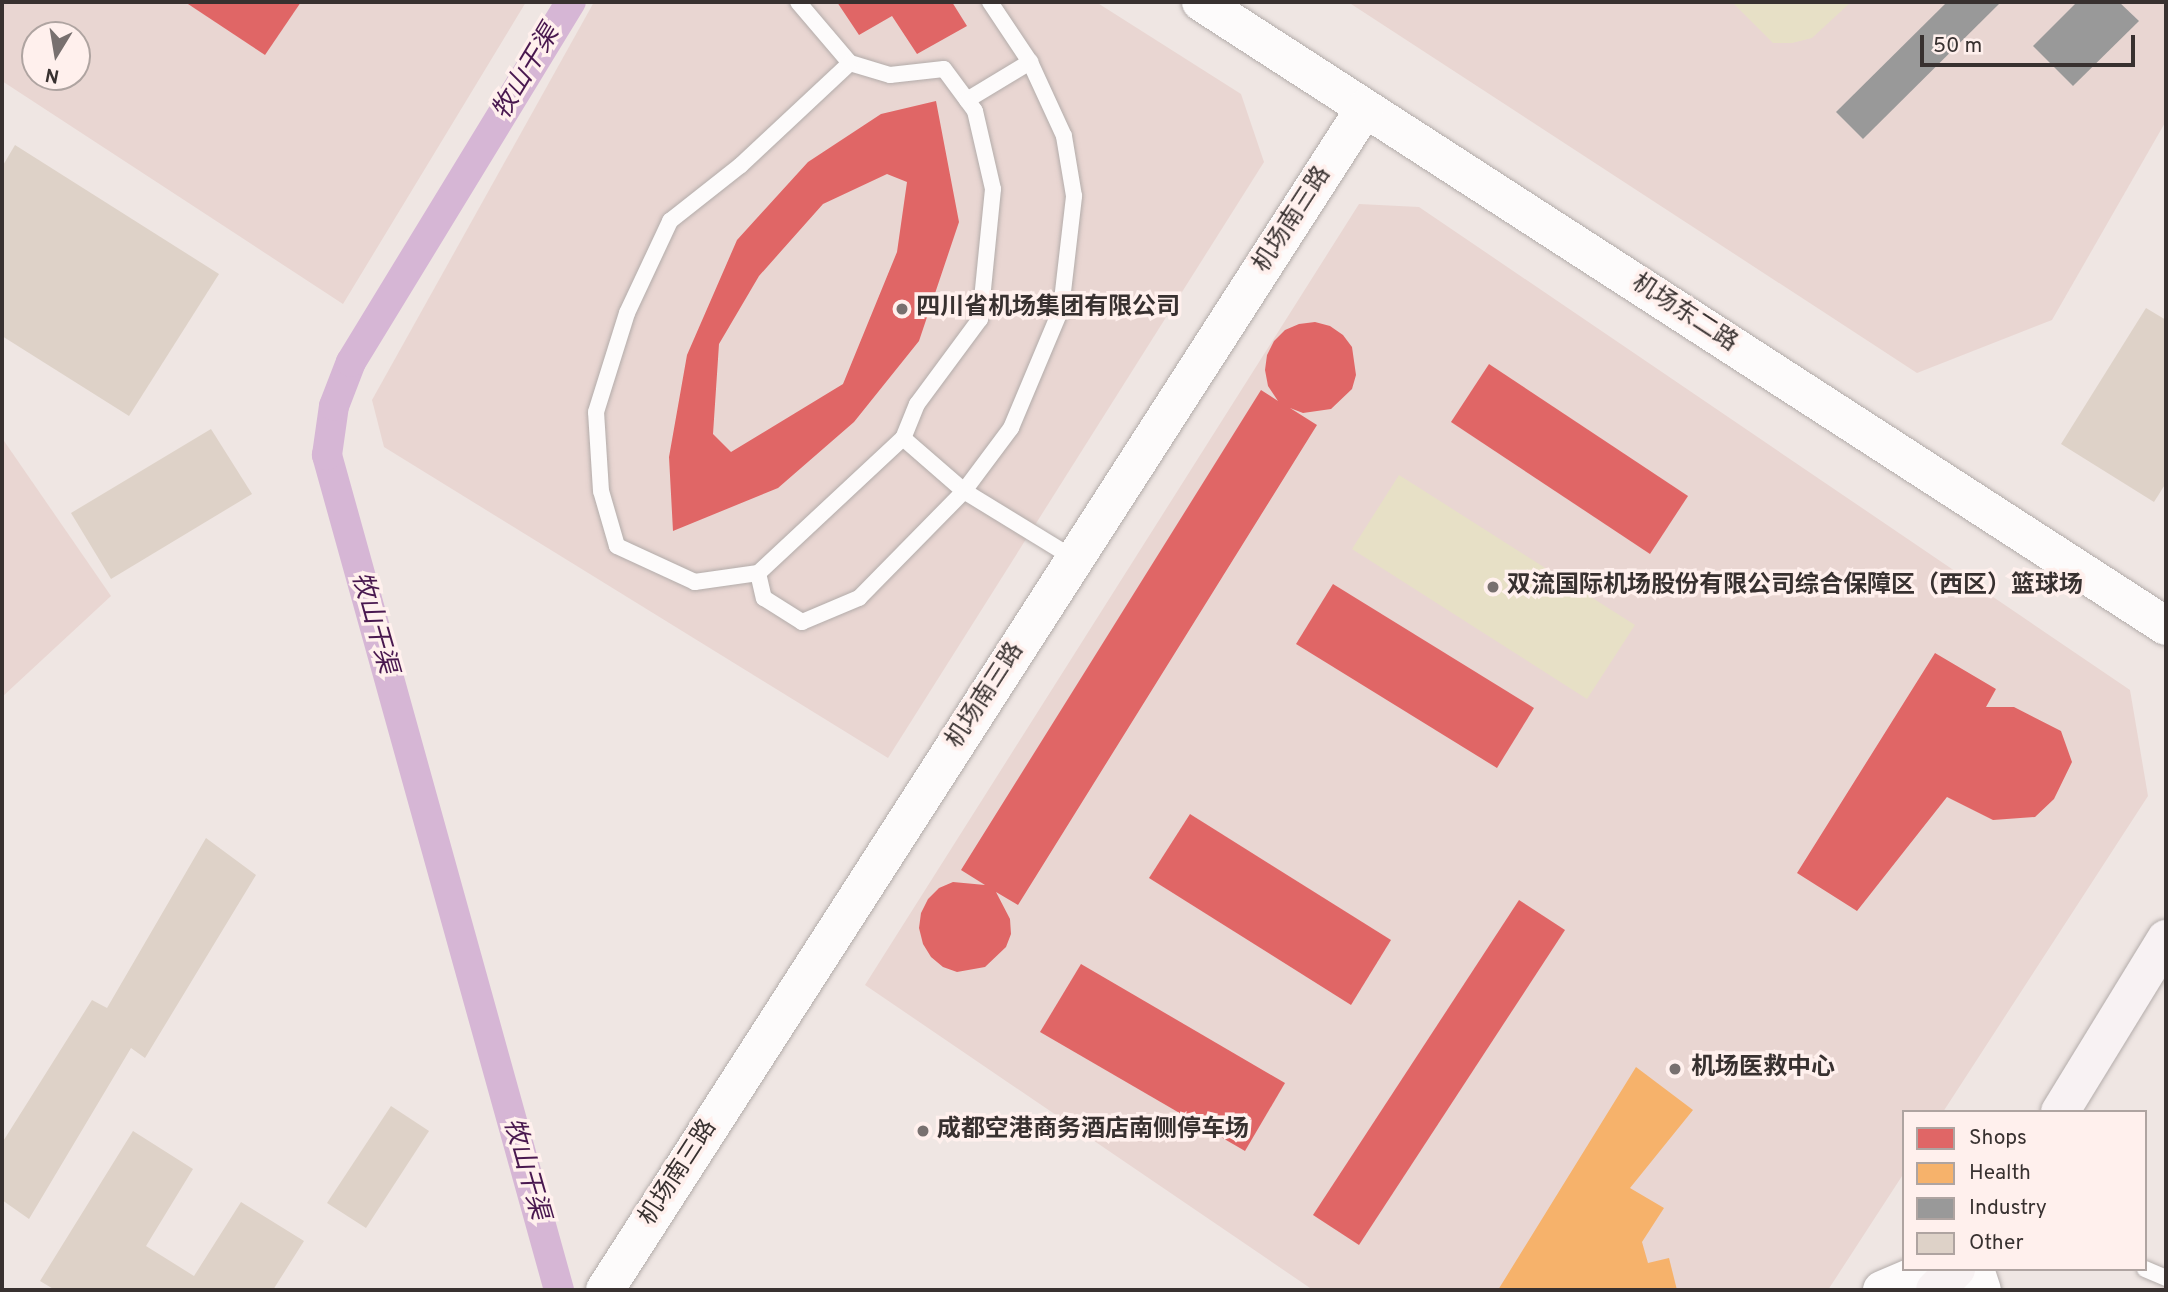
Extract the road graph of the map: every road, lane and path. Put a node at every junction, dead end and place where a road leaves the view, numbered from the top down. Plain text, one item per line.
1 (798, 2) edge
2 (990, 2) edge
3 (1201, 2) edge
4 (1030, 62) junction
5 (850, 63) junction
6 (967, 100) junction
7 (1365, 108) junction
8 (903, 438) junction
9 (964, 491) junction
10 (1074, 559) junction
11 (758, 573) junction
12 (2166, 626) edge
13 (2166, 939) edge
14 (2061, 1110) edge
15 (2147, 1270) edge
16 (1926, 1271) edge
17 (1954, 1271) edge
18 (1965, 1271) edge
19 (1976, 1271) edge
20 (2166, 1278) edge
21 (606, 1288) edge
22 (1882, 1290) edge
23 (1935, 1290) edge
24 (1960, 1290) edge
25 (1982, 1290) edge

1 - 5 lane
2 - 4 lane
3 - 7 street, 机场东二路
4 - 6 lane
4 - 9 lane
5 - 6 lane
5 - 11 lane
6 - 8 lane
7 - 10 street, 机场南三路
7 - 12 street, 机场东二路
8 - 9 lane
8 - 11 lane
9 - 10 lane
9 - 11 lane
10 - 21 street, 机场南三路
13 - 14 main road
15 - 20 lane
16 - 22 street
17 - 23 main road
18 - 24 main road
19 - 25 street

